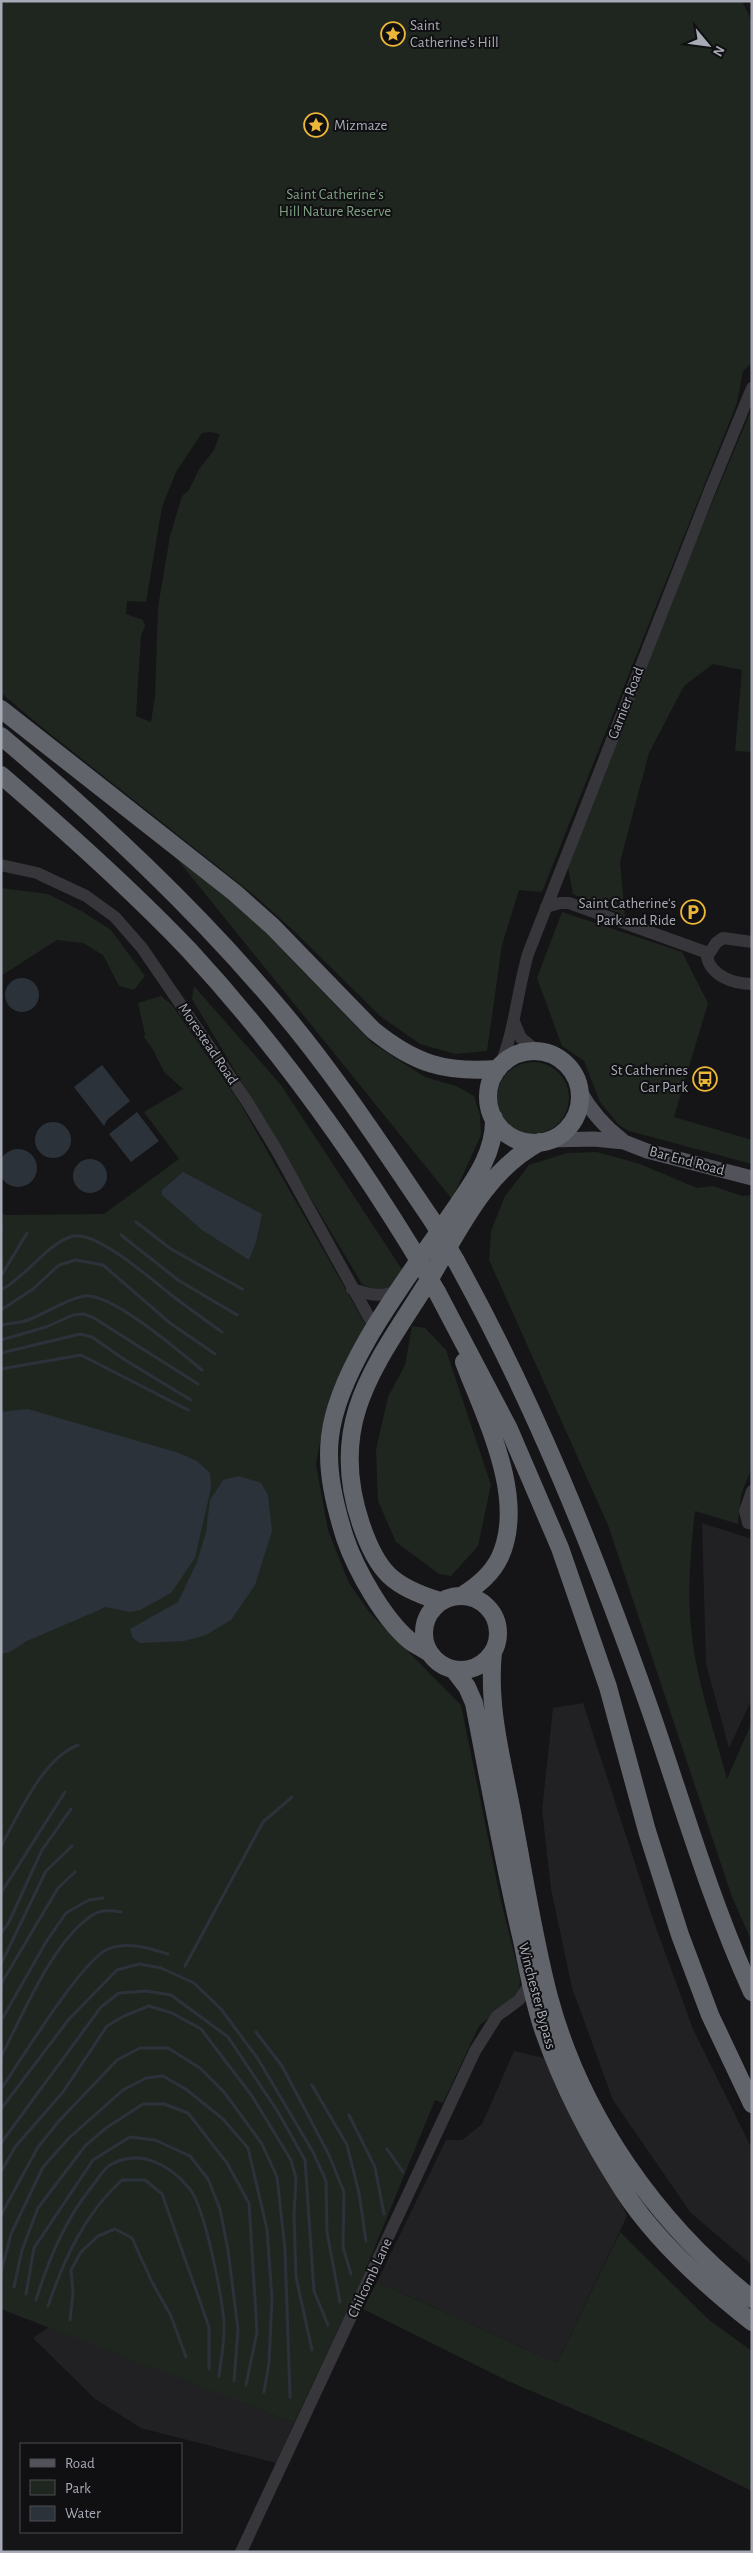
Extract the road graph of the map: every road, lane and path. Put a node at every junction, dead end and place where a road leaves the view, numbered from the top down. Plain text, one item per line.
1 (752, 388) edge
2 (1, 708) edge
3 (1, 736) edge
4 (1, 775) edge
5 (1, 865) edge
6 (546, 907) junction
7 (752, 942) edge
8 (708, 953) junction
9 (752, 984) edge
10 (514, 1022) junction
11 (537, 1051) junction
12 (499, 1068) junction
13 (580, 1090) junction
14 (494, 1118) junction
15 (544, 1141) junction
16 (624, 1142) junction
17 (752, 1178) edge
18 (352, 1289) junction
19 (400, 1290) junction
20 (437, 1292) junction
21 (375, 1328) junction
22 (752, 1491) edge
23 (752, 1524) edge
24 (463, 1595) junction
25 (440, 1601) junction
26 (428, 1652) junction
27 (494, 1652) junction
28 (454, 1670) junction
29 (531, 1982) junction
30 (752, 1992) edge
31 (506, 2010) junction
32 (539, 2013) junction
33 (752, 2104) edge
34 (752, 2299) edge
35 (752, 2322) edge
36 (241, 2552) edge

1 - 6 street, Garnier Road
2 - 12 highway
3 - 30 highway, bridge
4 - 20 highway, bridge
5 - 18 street, Morestead Road
6 - 8 street
6 - 10 street, Garnier Road
7 - 8 street
8 - 9 street
10 - 11 street
10 - 12 street, Garnier Road
11 - 12 highway
11 - 13 highway
12 - 14 highway
13 - 15 highway
13 - 16 main road, Bar End Road
14 - 15 highway
14 - 19 highway
15 - 16 main road, Bar End Road
15 - 25 highway
16 - 17 main road, Bar End Road
18 - 19 street
18 - 21 street, Morestead Road
19 - 21 highway
20 - 24 highway
20 - 33 highway
21 - 26 highway
22 - 23 street
24 - 25 highway
24 - 27 highway
25 - 26 highway
26 - 28 highway
27 - 28 highway
27 - 34 highway, Winchester Bypass
28 - 29 highway, Winchester Bypass
29 - 31 street, Chilcomb Lane
29 - 32 highway, Winchester Bypass
31 - 32 street
31 - 36 street, Chilcomb Lane
32 - 35 highway, Winchester Bypass

